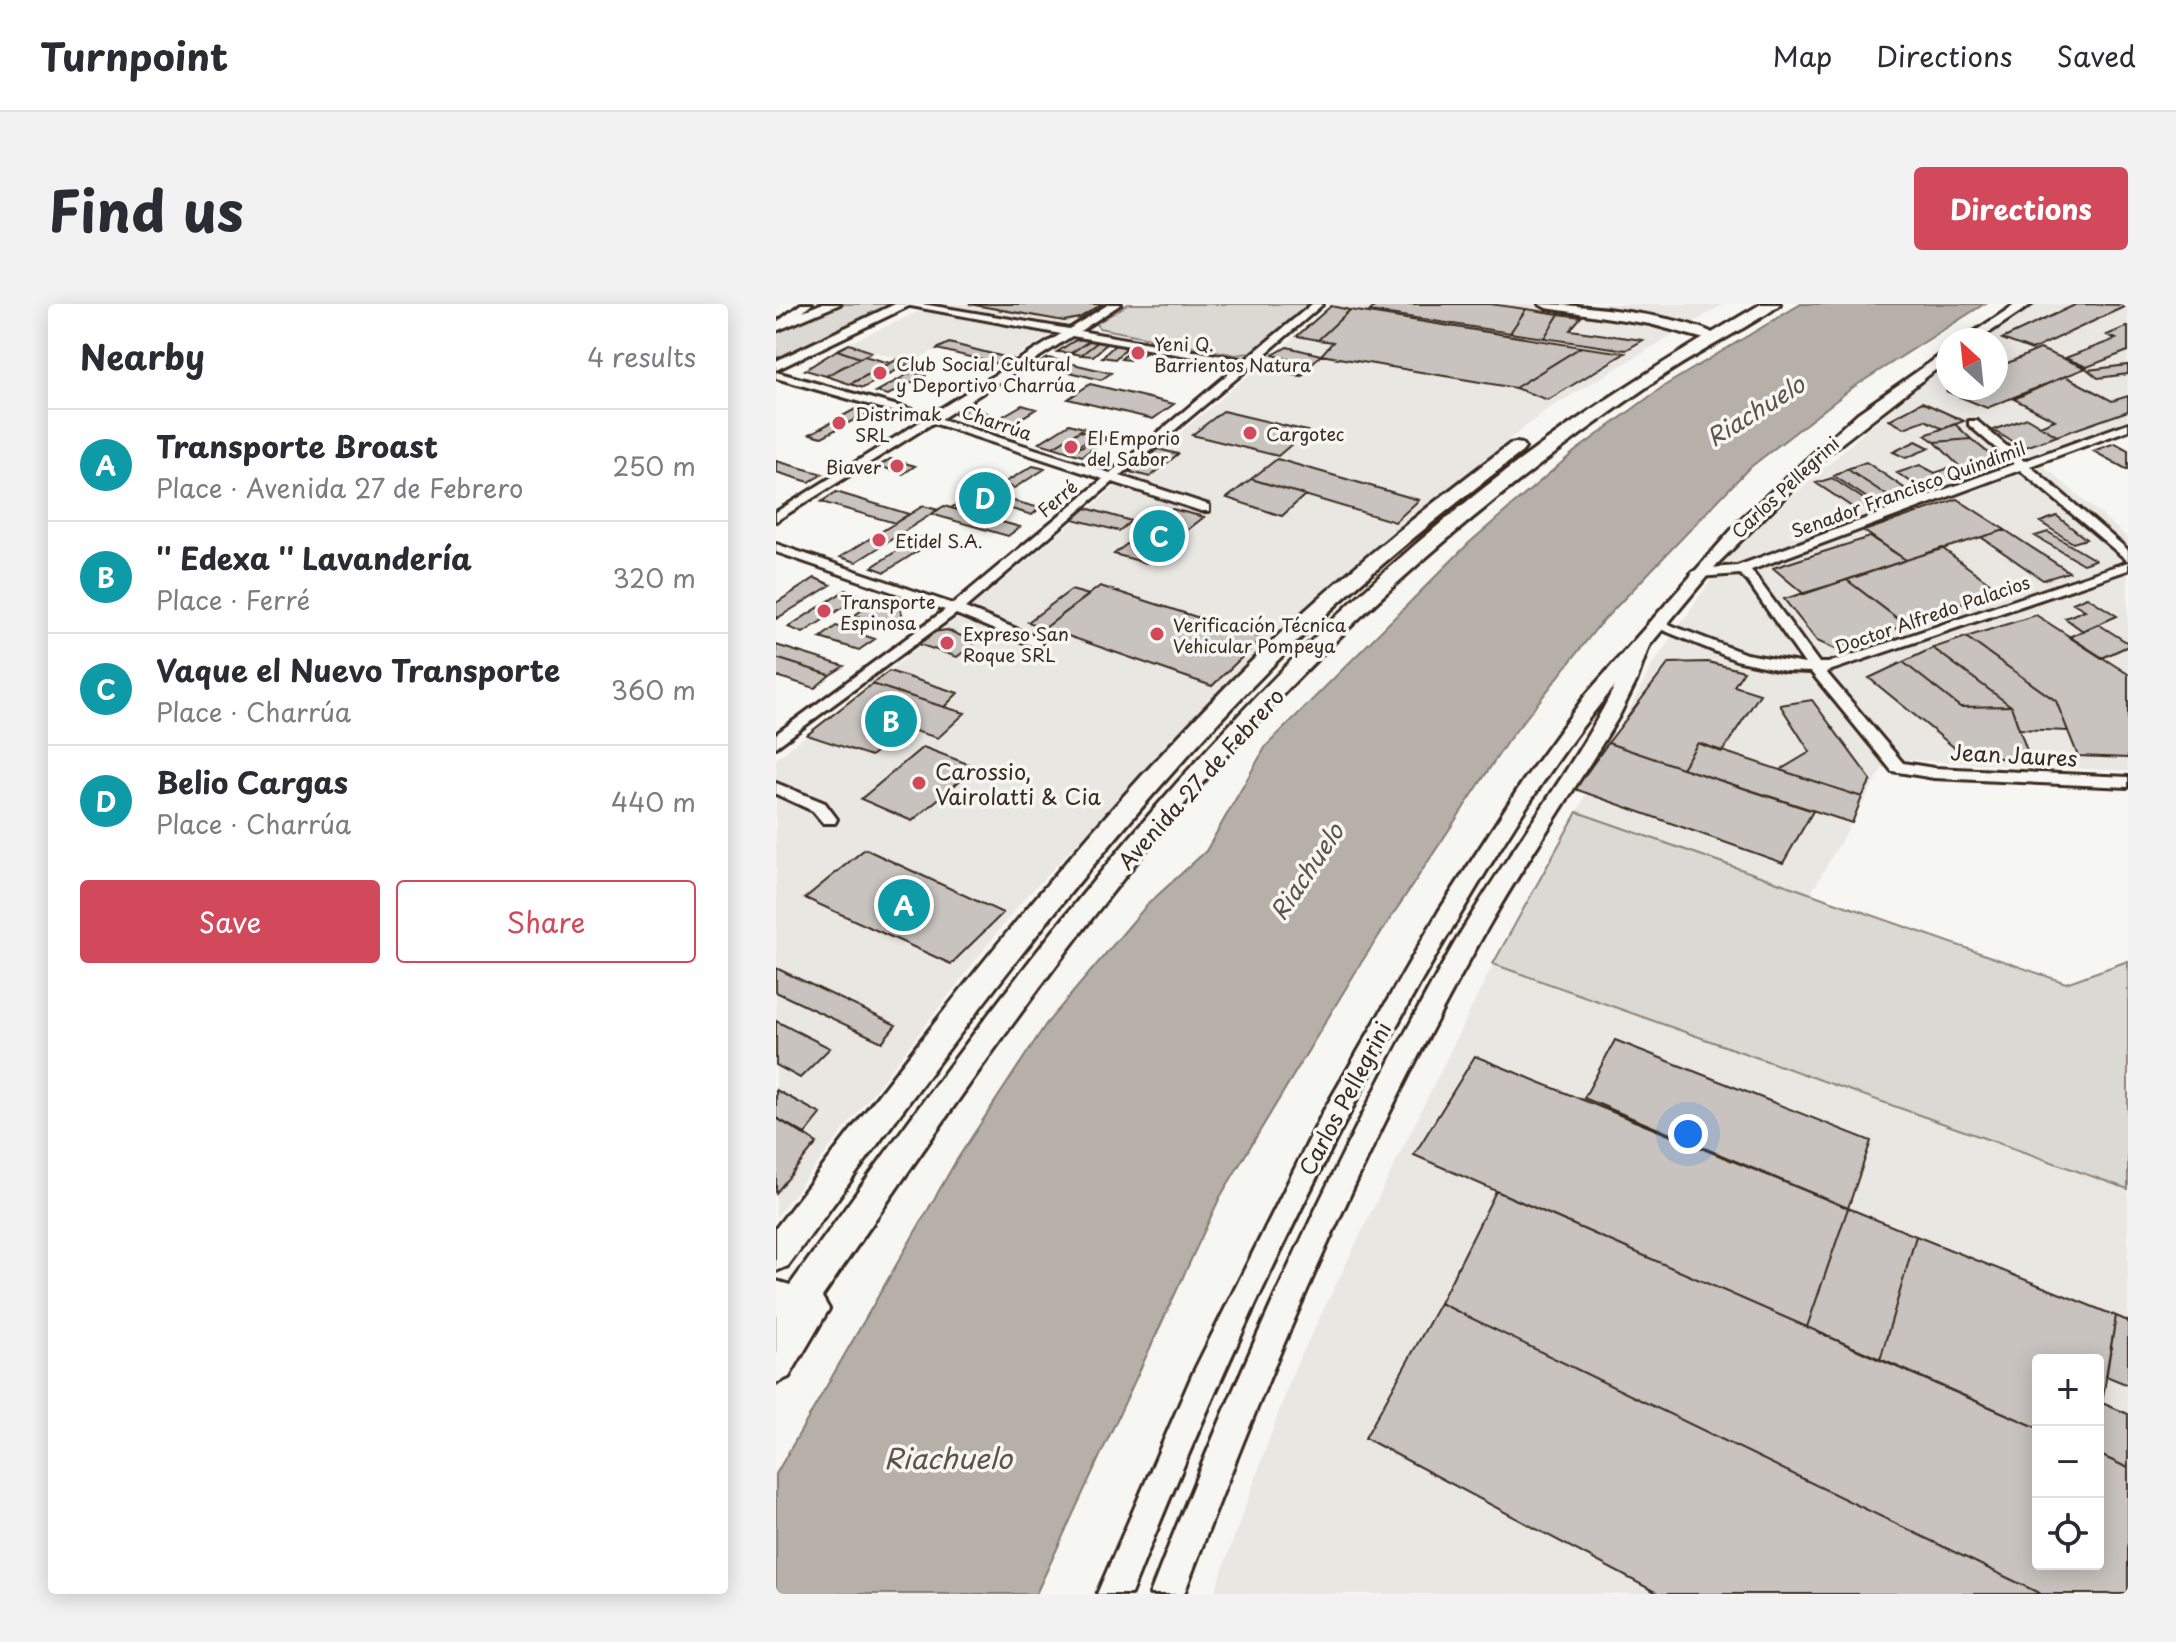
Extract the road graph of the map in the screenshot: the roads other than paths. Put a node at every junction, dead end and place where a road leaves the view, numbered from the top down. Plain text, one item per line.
1 (807, 304) edge
2 (833, 304) edge
3 (906, 304) edge
4 (1116, 304) edge
5 (1318, 304) edge
6 (1546, 304) edge
7 (1600, 304) edge
8 (1743, 304) edge
9 (1772, 304) edge
10 (2025, 304) edge
11 (778, 326) edge
12 (1988, 328) edge
13 (1710, 330) junction
14 (1072, 331) junction
15 (1251, 363) junction
16 (1936, 363) edge
17 (776, 366) edge
18 (1298, 372) dead end
19 (776, 375) edge
20 (934, 420) junction
21 (1973, 423) dead end
22 (2128, 426) edge
23 (2021, 466) junction
24 (1108, 478) junction
25 (1205, 508) dead end
26 (776, 517) edge
27 (776, 548) edge
28 (2128, 557) edge
29 (2128, 566) edge
30 (1742, 569) junction
31 (1698, 573) junction
32 (955, 609) junction
33 (1648, 633) junction
34 (1036, 642) dead end
35 (1816, 669) junction
36 (776, 742) edge
37 (2128, 782) edge
38 (776, 788) edge
39 (829, 819) dead end
40 (1035, 916) junction
41 (1067, 931) junction
42 (776, 1255) edge
43 (787, 1300) edge
44 (776, 1334) edge
45 (776, 1365) edge
46 (1114, 1594) edge
47 (1167, 1594) edge

1 - 11 street
2 - 11 main road
3 - 14 street
3 - 17 main road
4 - 14 street
5 - 15 street, Ferré
6 - 13 main road
7 - 13 main road
8 - 13 main road, Avenida 27 de Febrero
9 - 13 main road, Avenida 27 de Febrero
10 - 12 main road
13 - 40 main road, Avenida 27 de Febrero
13 - 41 main road, Avenida 27 de Febrero
14 - 15 street
14 - 20 street
15 - 18 street
15 - 24 street, Ferré
16 - 31 main road, Carlos Pellegrini
19 - 20 street, Charrúa
20 - 24 street, Charrúa
20 - 26 street
21 - 23 street
22 - 23 street, Senador Francisco Quindimil
23 - 28 street
23 - 30 street, Senador Francisco Quindimil
24 - 25 street, Charrúa
24 - 32 street, Ferré
27 - 32 street
29 - 35 street, Doctor Alfredo Palacios
30 - 31 street, Senador Francisco Quindimil
30 - 35 street
31 - 33 main road, Carlos Pellegrini
32 - 34 street
32 - 36 street, Ferré
33 - 35 street, Doctor Alfredo Palacios
33 - 46 main road, Carlos Pellegrini
33 - 47 main road, Carlos Pellegrini
35 - 37 street, Jean Jaures
38 - 39 street
40 - 41 main road
40 - 42 main road, Avenida 27 de Febrero
41 - 43 main road, Avenida 27 de Febrero
43 - 44 main road, Avenida 27 de Febrero
43 - 45 main road

